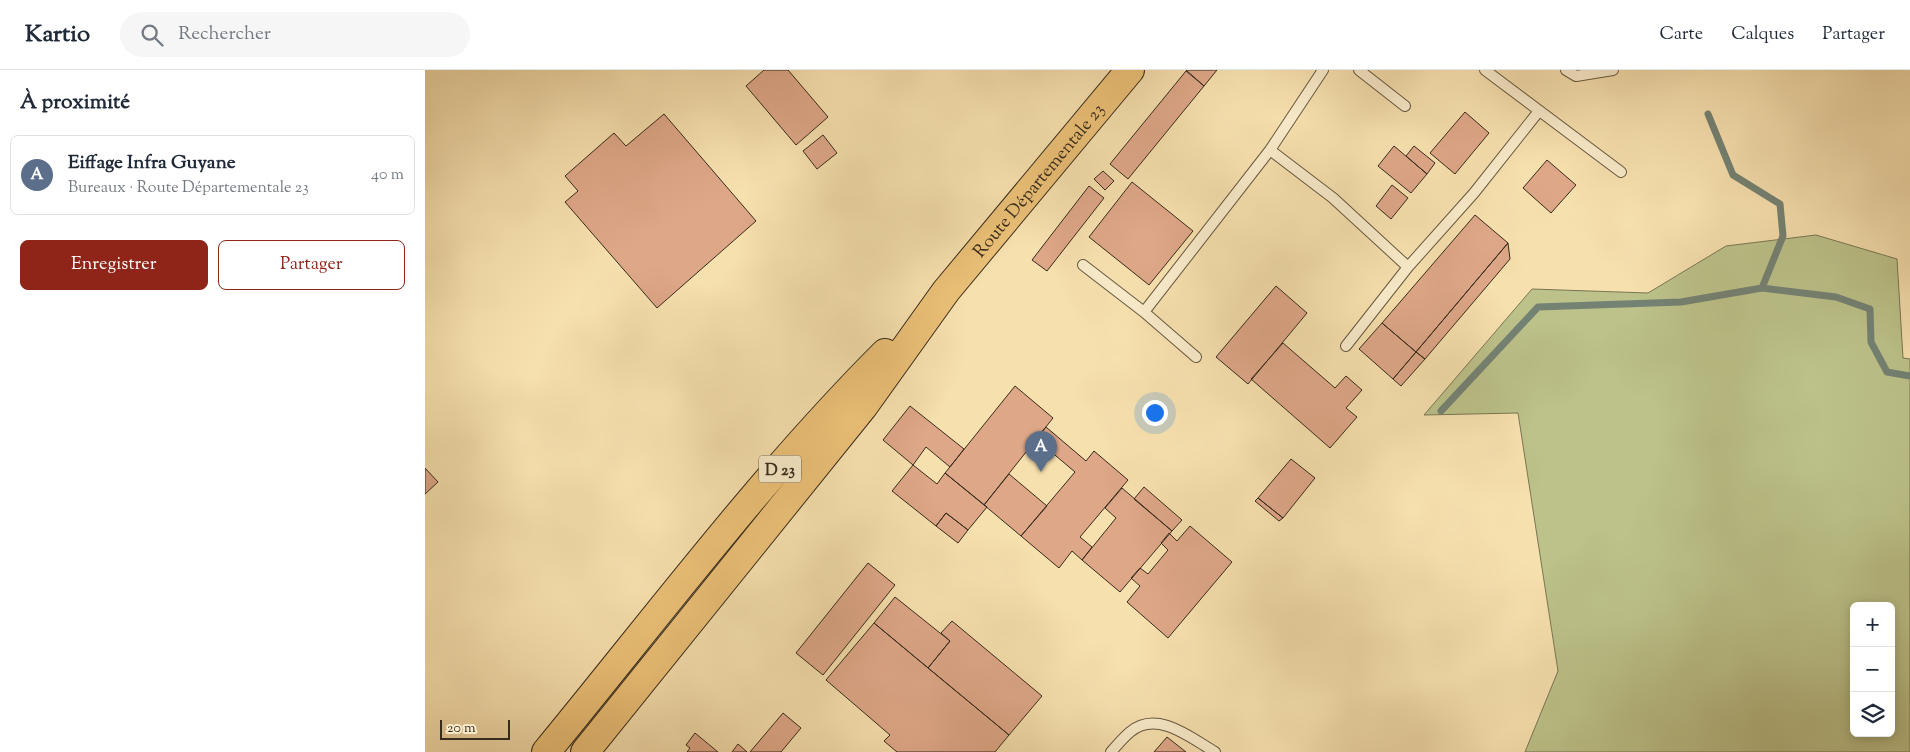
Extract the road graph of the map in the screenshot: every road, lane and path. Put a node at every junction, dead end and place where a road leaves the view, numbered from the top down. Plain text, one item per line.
1 (1130, 70) edge
2 (1323, 70) edge
3 (1359, 70) edge
4 (1485, 70) edge
5 (1566, 70) edge
6 (1613, 70) edge
7 (1405, 106) dead end
8 (1539, 111) junction
9 (1270, 150) junction
10 (1621, 172) dead end
11 (1083, 265) dead end
12 (1409, 267) junction
13 (946, 292) junction
14 (1144, 312) junction
15 (1346, 346) dead end
16 (1195, 358) dead end
17 (546, 752) edge
18 (585, 752) edge
19 (1111, 752) edge
20 (1215, 752) edge

1 - 13 main road, Route Départementale 23 / D 23
2 - 9 lane
3 - 7 lane
4 - 8 lane
5 - 6 lane
8 - 10 lane
8 - 12 lane
9 - 12 lane
9 - 14 lane
11 - 14 lane
12 - 15 lane
13 - 17 main road, D 23
13 - 18 main road, D 23
14 - 16 lane
19 - 20 lane

